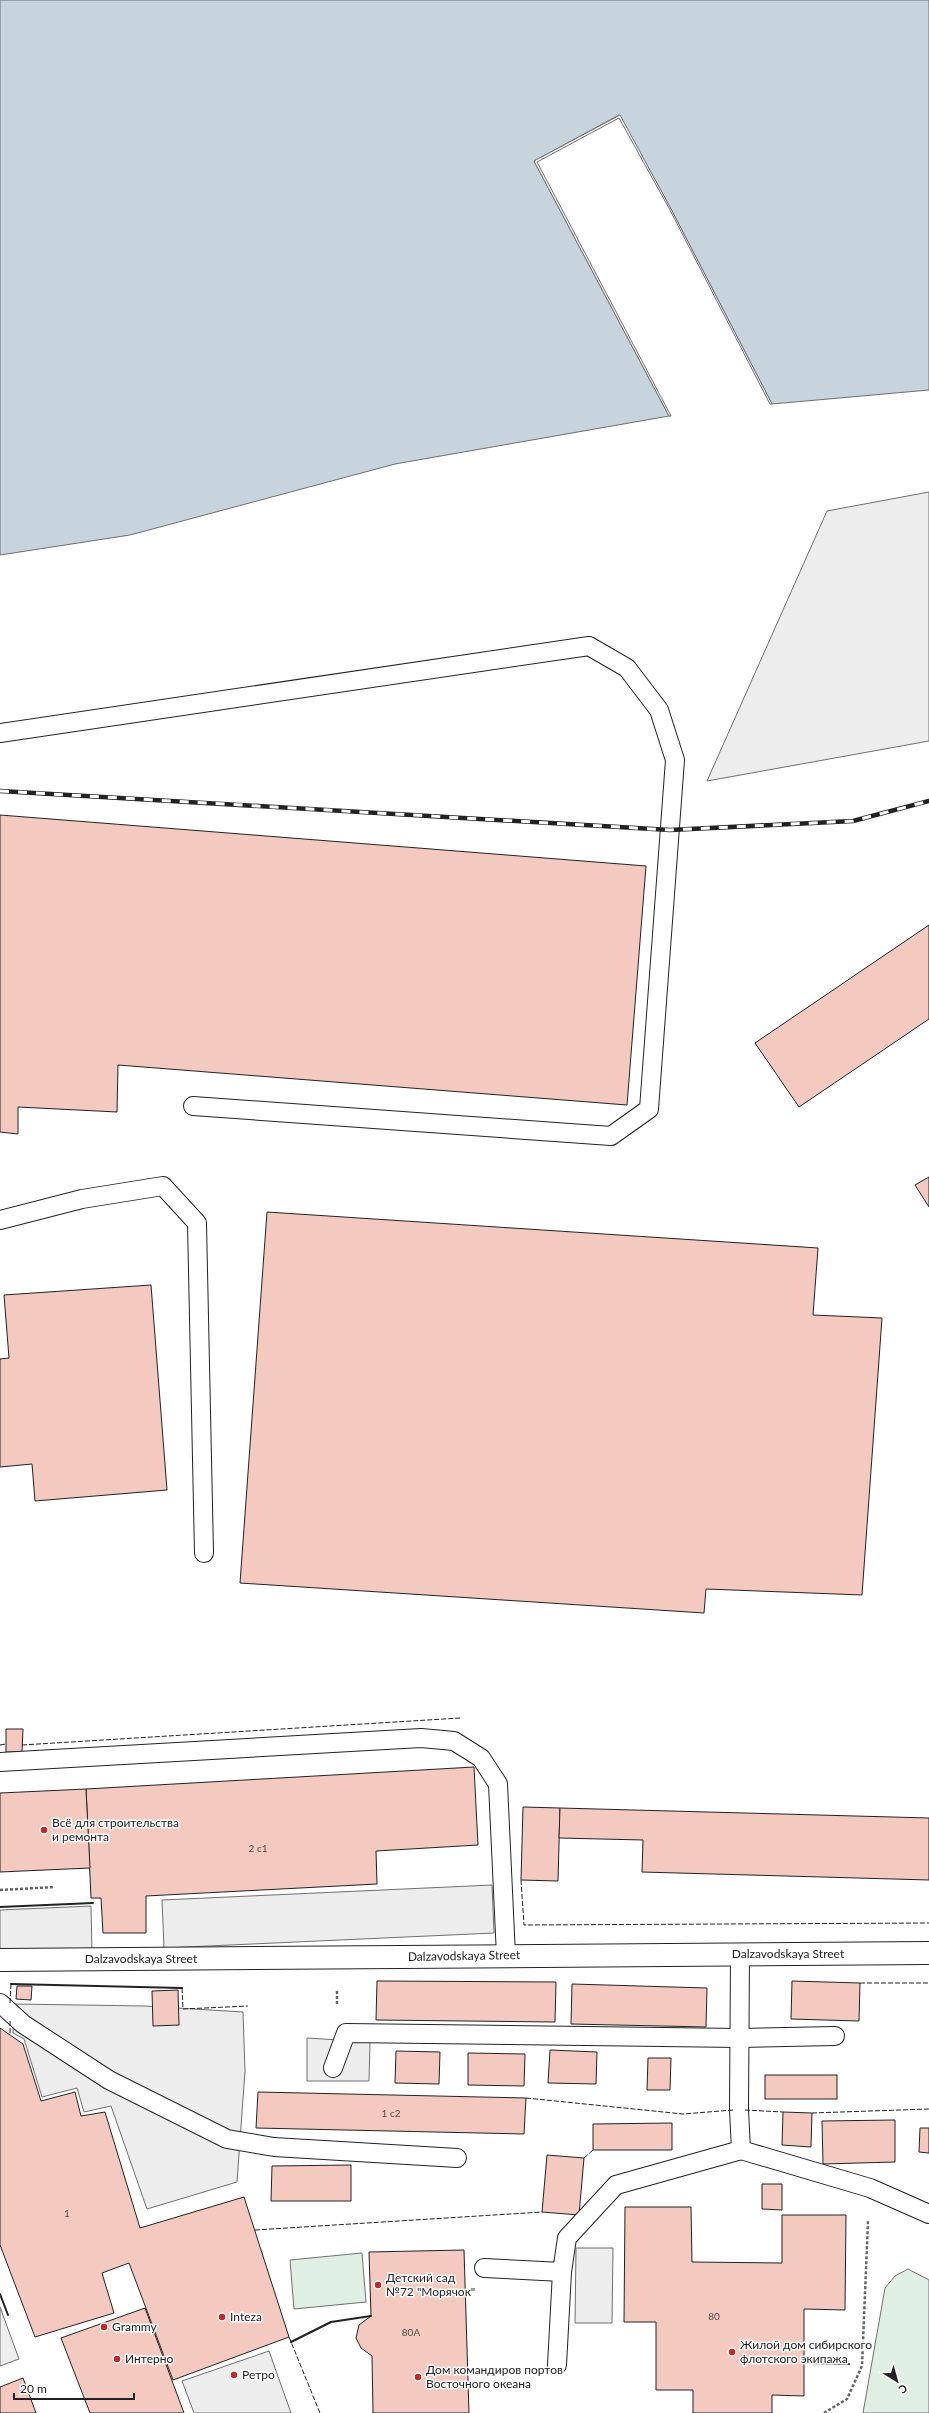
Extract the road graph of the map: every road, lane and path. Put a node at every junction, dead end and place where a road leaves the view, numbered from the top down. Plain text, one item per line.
1 (0, 732) edge
2 (193, 1106) dead end
3 (0, 1220) edge
4 (204, 1553) dead end
5 (0, 1762) edge
6 (55, 1887) dead end
7 (0, 1890) edge
8 (929, 1953) edge
9 (740, 1954) junction
10 (506, 1956) junction
11 (338, 1958) junction
12 (0, 1960) edge
13 (0, 2003) edge
14 (346, 2032) junction
15 (835, 2036) dead end
16 (739, 2038) junction
17 (333, 2068) dead end
18 (741, 2150) junction
19 (457, 2158) dead end
20 (870, 2188) junction
21 (929, 2214) edge
22 (484, 2268) dead end
23 (562, 2272) junction
24 (556, 2365) dead end
25 (824, 2413) edge

1 - 2 lane
3 - 4 lane
5 - 10 lane
6 - 7 path
8 - 9 street, Dalzavodskaya Street
9 - 10 street, Dalzavodskaya Street
9 - 16 lane
10 - 11 street, Dalzavodskaya Street
11 - 12 street, Dalzavodskaya Street
11 - 14 path
13 - 19 lane
14 - 16 lane
14 - 17 lane
15 - 16 lane
16 - 18 lane
18 - 20 lane
18 - 23 lane
20 - 21 lane
20 - 25 path
22 - 23 lane
23 - 24 lane

